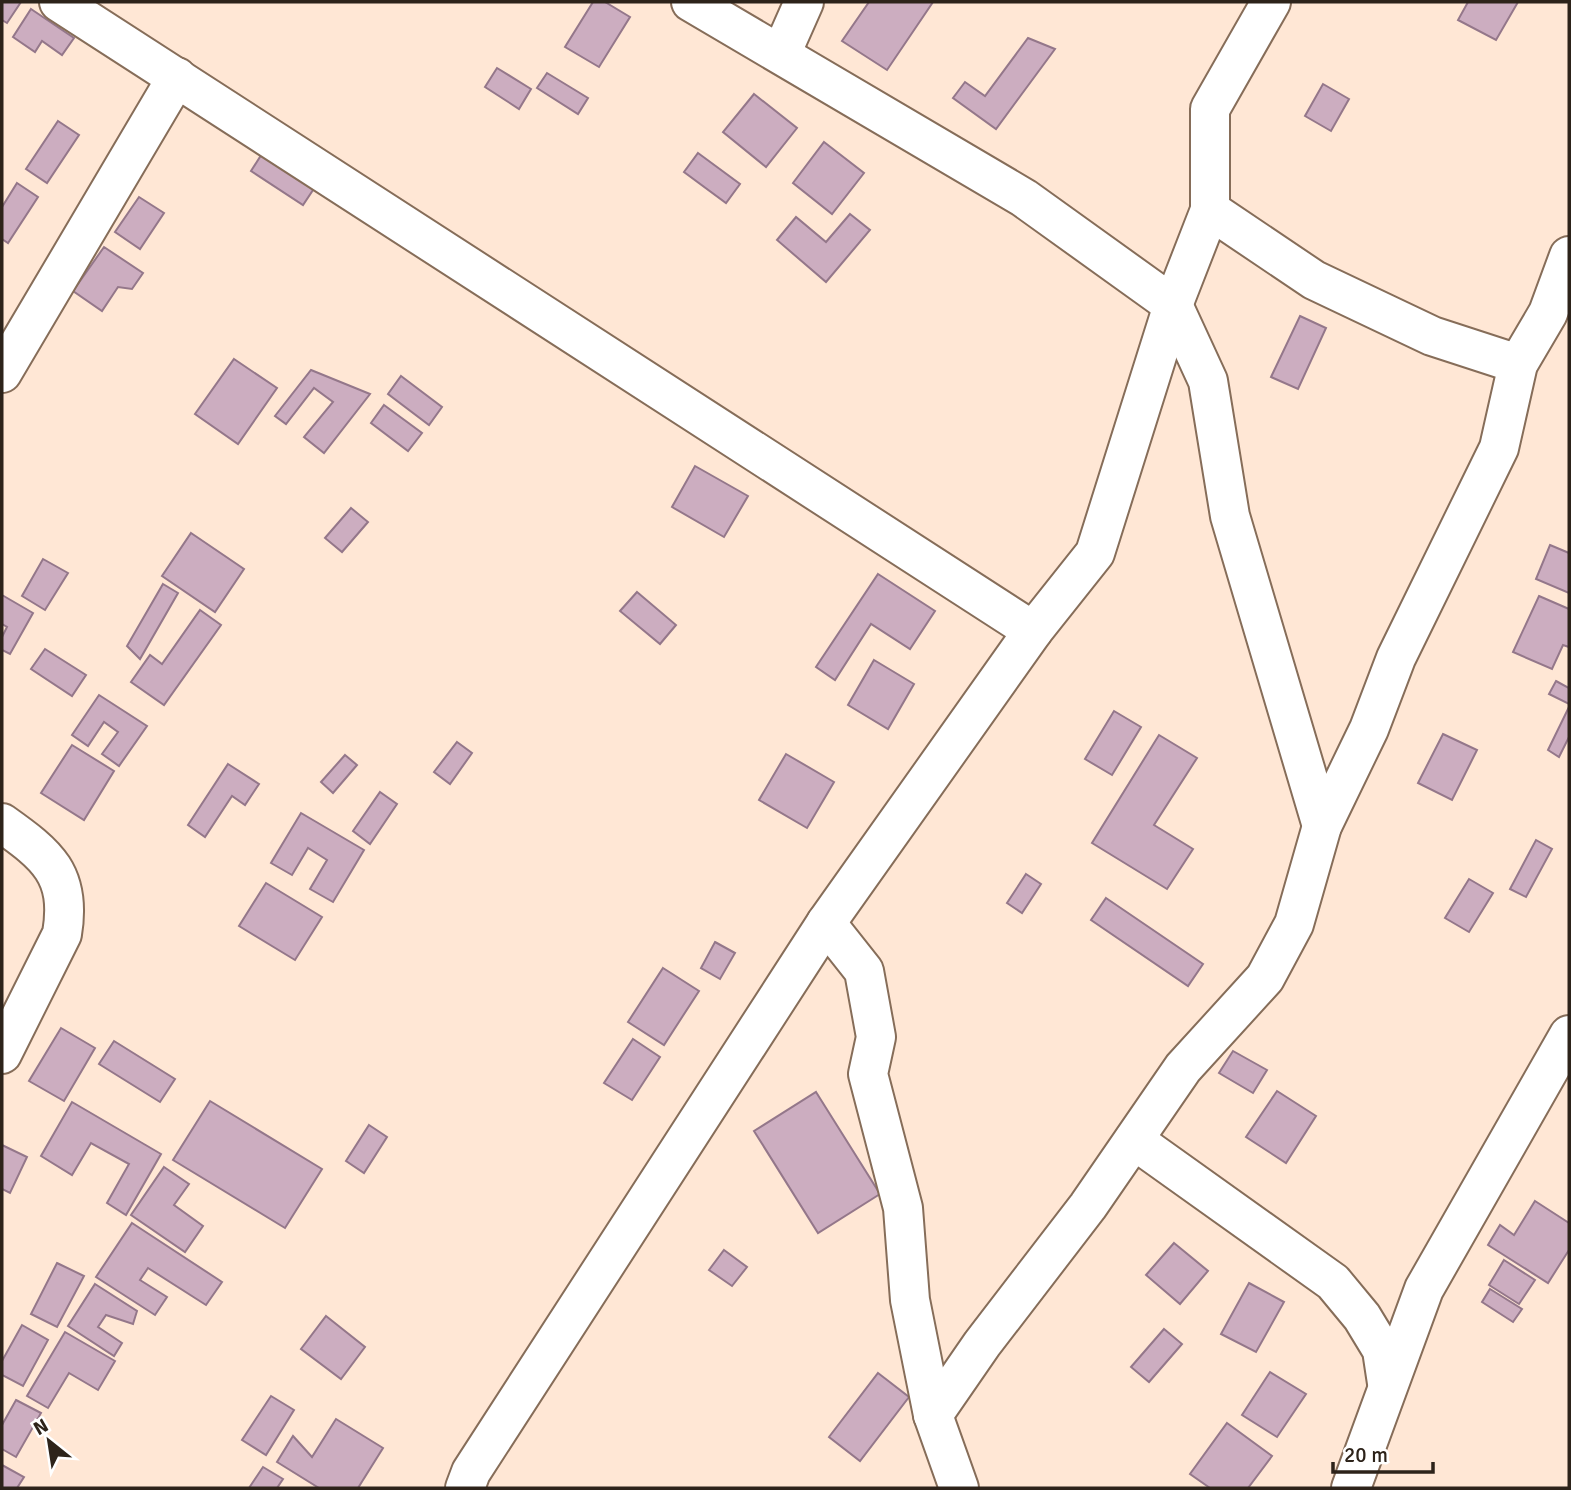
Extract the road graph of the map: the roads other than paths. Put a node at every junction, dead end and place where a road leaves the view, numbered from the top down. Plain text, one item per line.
1 (59, 2) edge
2 (691, 2) edge
3 (804, 2) edge
4 (1271, 2) edge
5 (781, 54) junction
6 (177, 77) junction
7 (1210, 210) junction
8 (1569, 256) edge
9 (1172, 305) junction
10 (1559, 312) edge
11 (1518, 364) junction
12 (2, 373) edge
13 (1033, 631) junction
14 (2, 823) edge
15 (1322, 826) junction
16 (826, 923) junction
17 (1569, 1035) edge
18 (2, 1054) edge
19 (1133, 1140) junction
20 (1387, 1383) junction
21 (933, 1415) junction
22 (465, 1488) edge
23 (959, 1488) edge
24 (1350, 1488) edge

1 - 6 street
2 - 5 street
3 - 5 street
4 - 7 street
5 - 9 street
6 - 12 street
6 - 13 street
7 - 9 street
7 - 11 street
8 - 10 street
9 - 13 street
9 - 15 street
10 - 11 street
11 - 15 street
13 - 16 street
14 - 18 street
15 - 19 street
16 - 21 street
16 - 22 street
17 - 20 street
19 - 20 street
19 - 21 street
20 - 24 street
21 - 23 street

